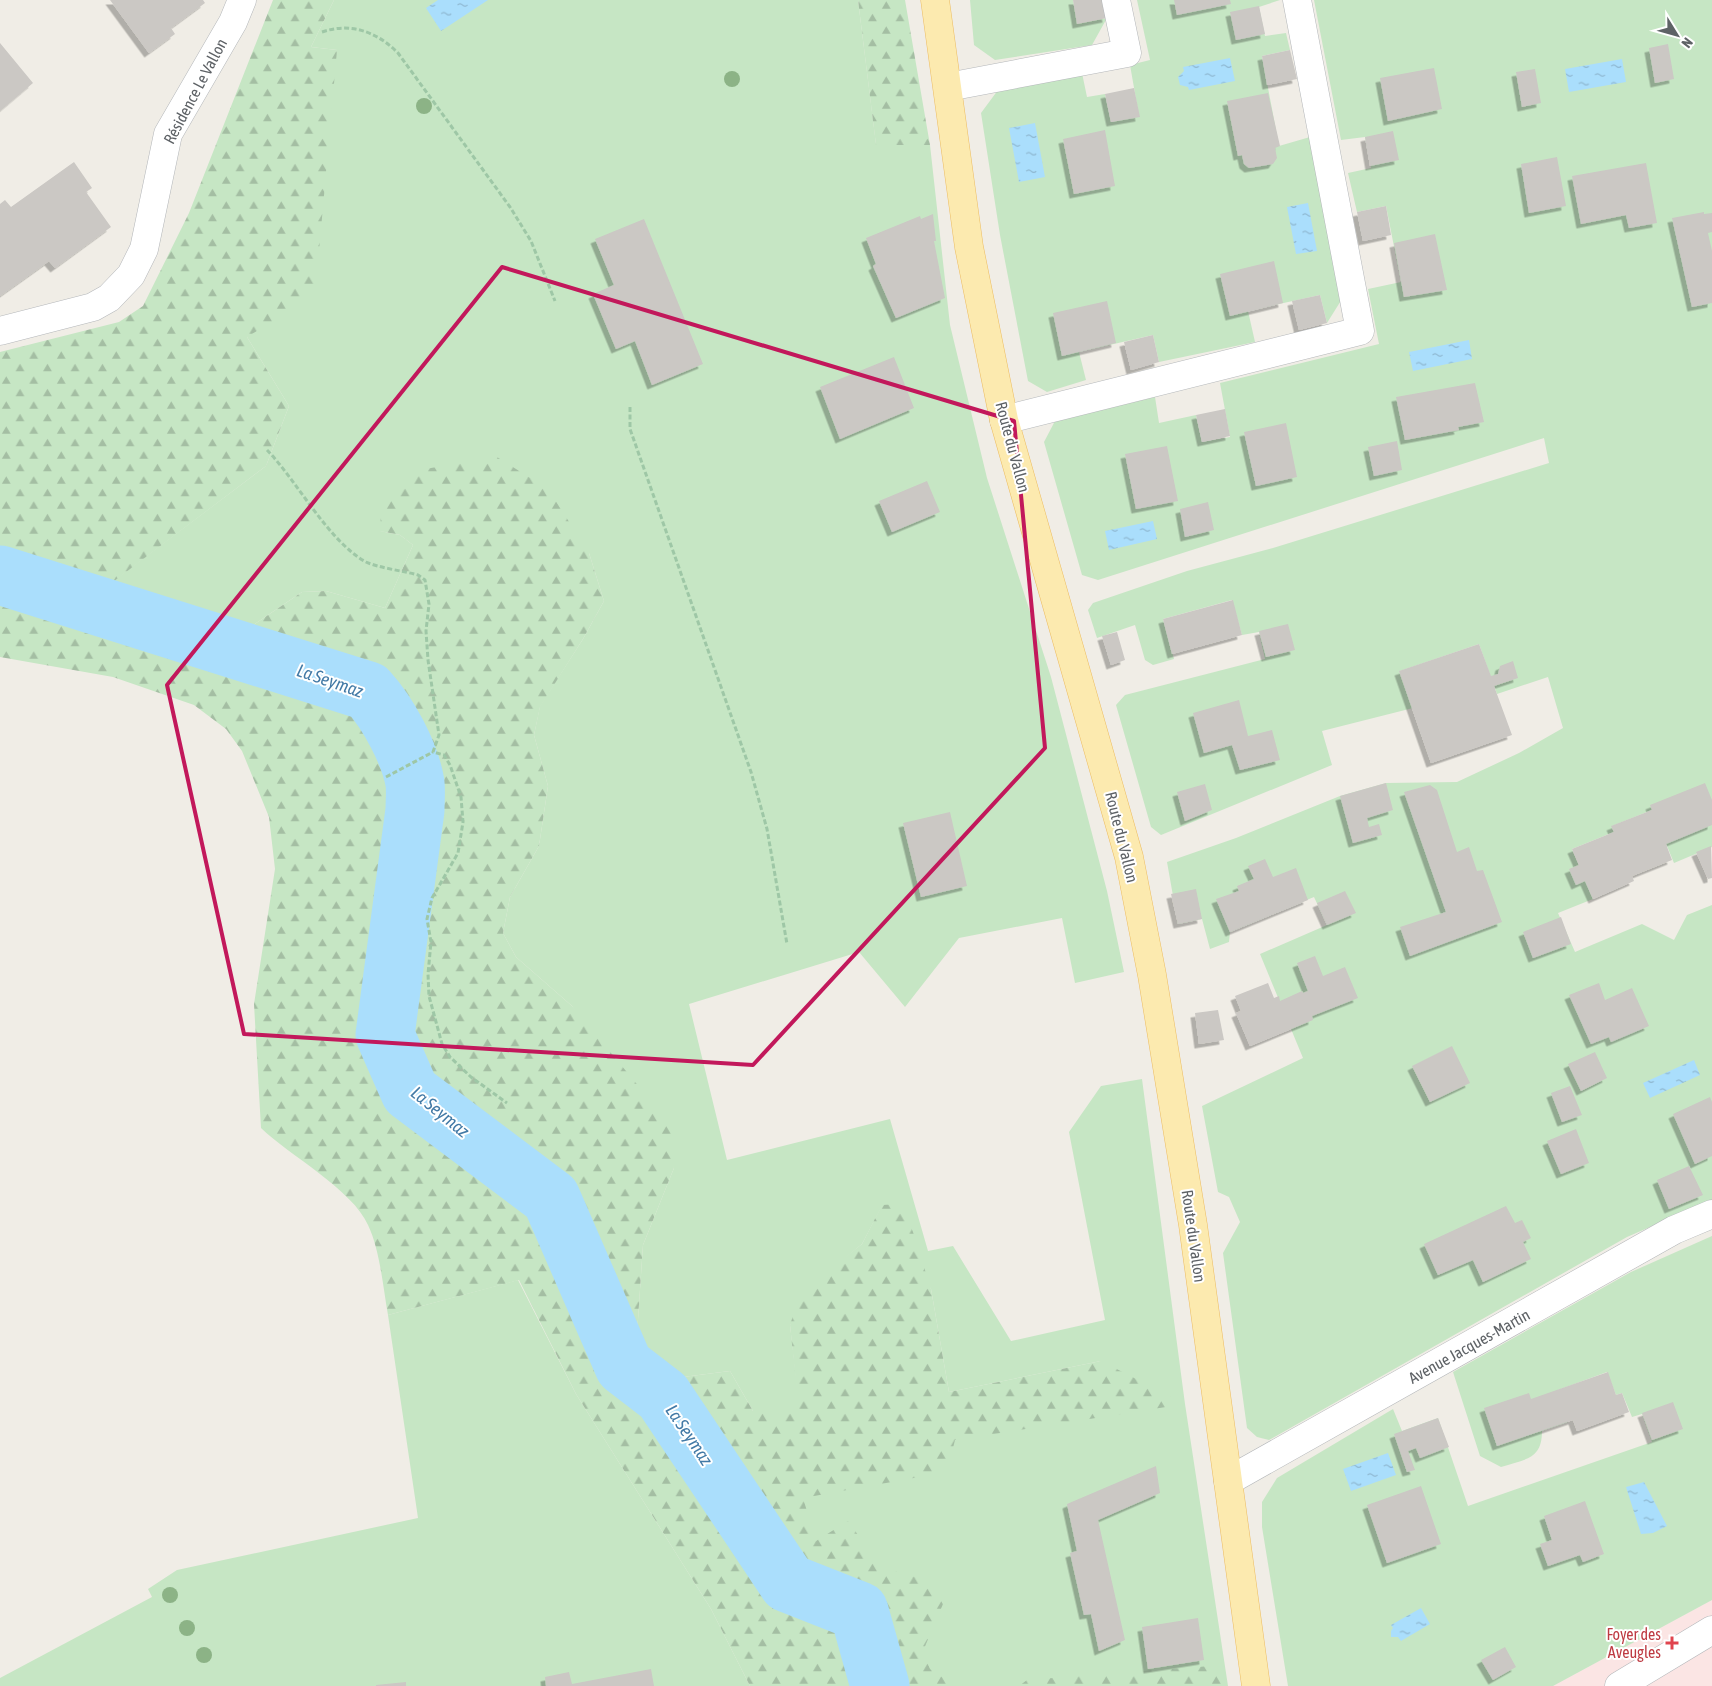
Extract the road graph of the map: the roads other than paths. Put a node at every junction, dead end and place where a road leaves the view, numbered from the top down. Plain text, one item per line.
1 (242, 0) edge
2 (935, 0) edge
3 (1116, 0) edge
4 (1297, 0) edge
5 (948, 87) junction
6 (0, 331) edge
7 (1004, 420) junction
8 (1712, 1214) edge
9 (1228, 1481) junction
10 (1712, 1630) edge
11 (1256, 1686) edge
12 (1619, 1686) edge

1 - 6 street, Résidence Le Vallon
2 - 5 main road, Route du Vallon
3 - 5 street
4 - 7 street
5 - 7 main road, Route du Vallon
7 - 9 main road, Route du Vallon
8 - 9 street, Avenue Jacques-Martin
9 - 11 main road, Route du Vallon
10 - 12 street

